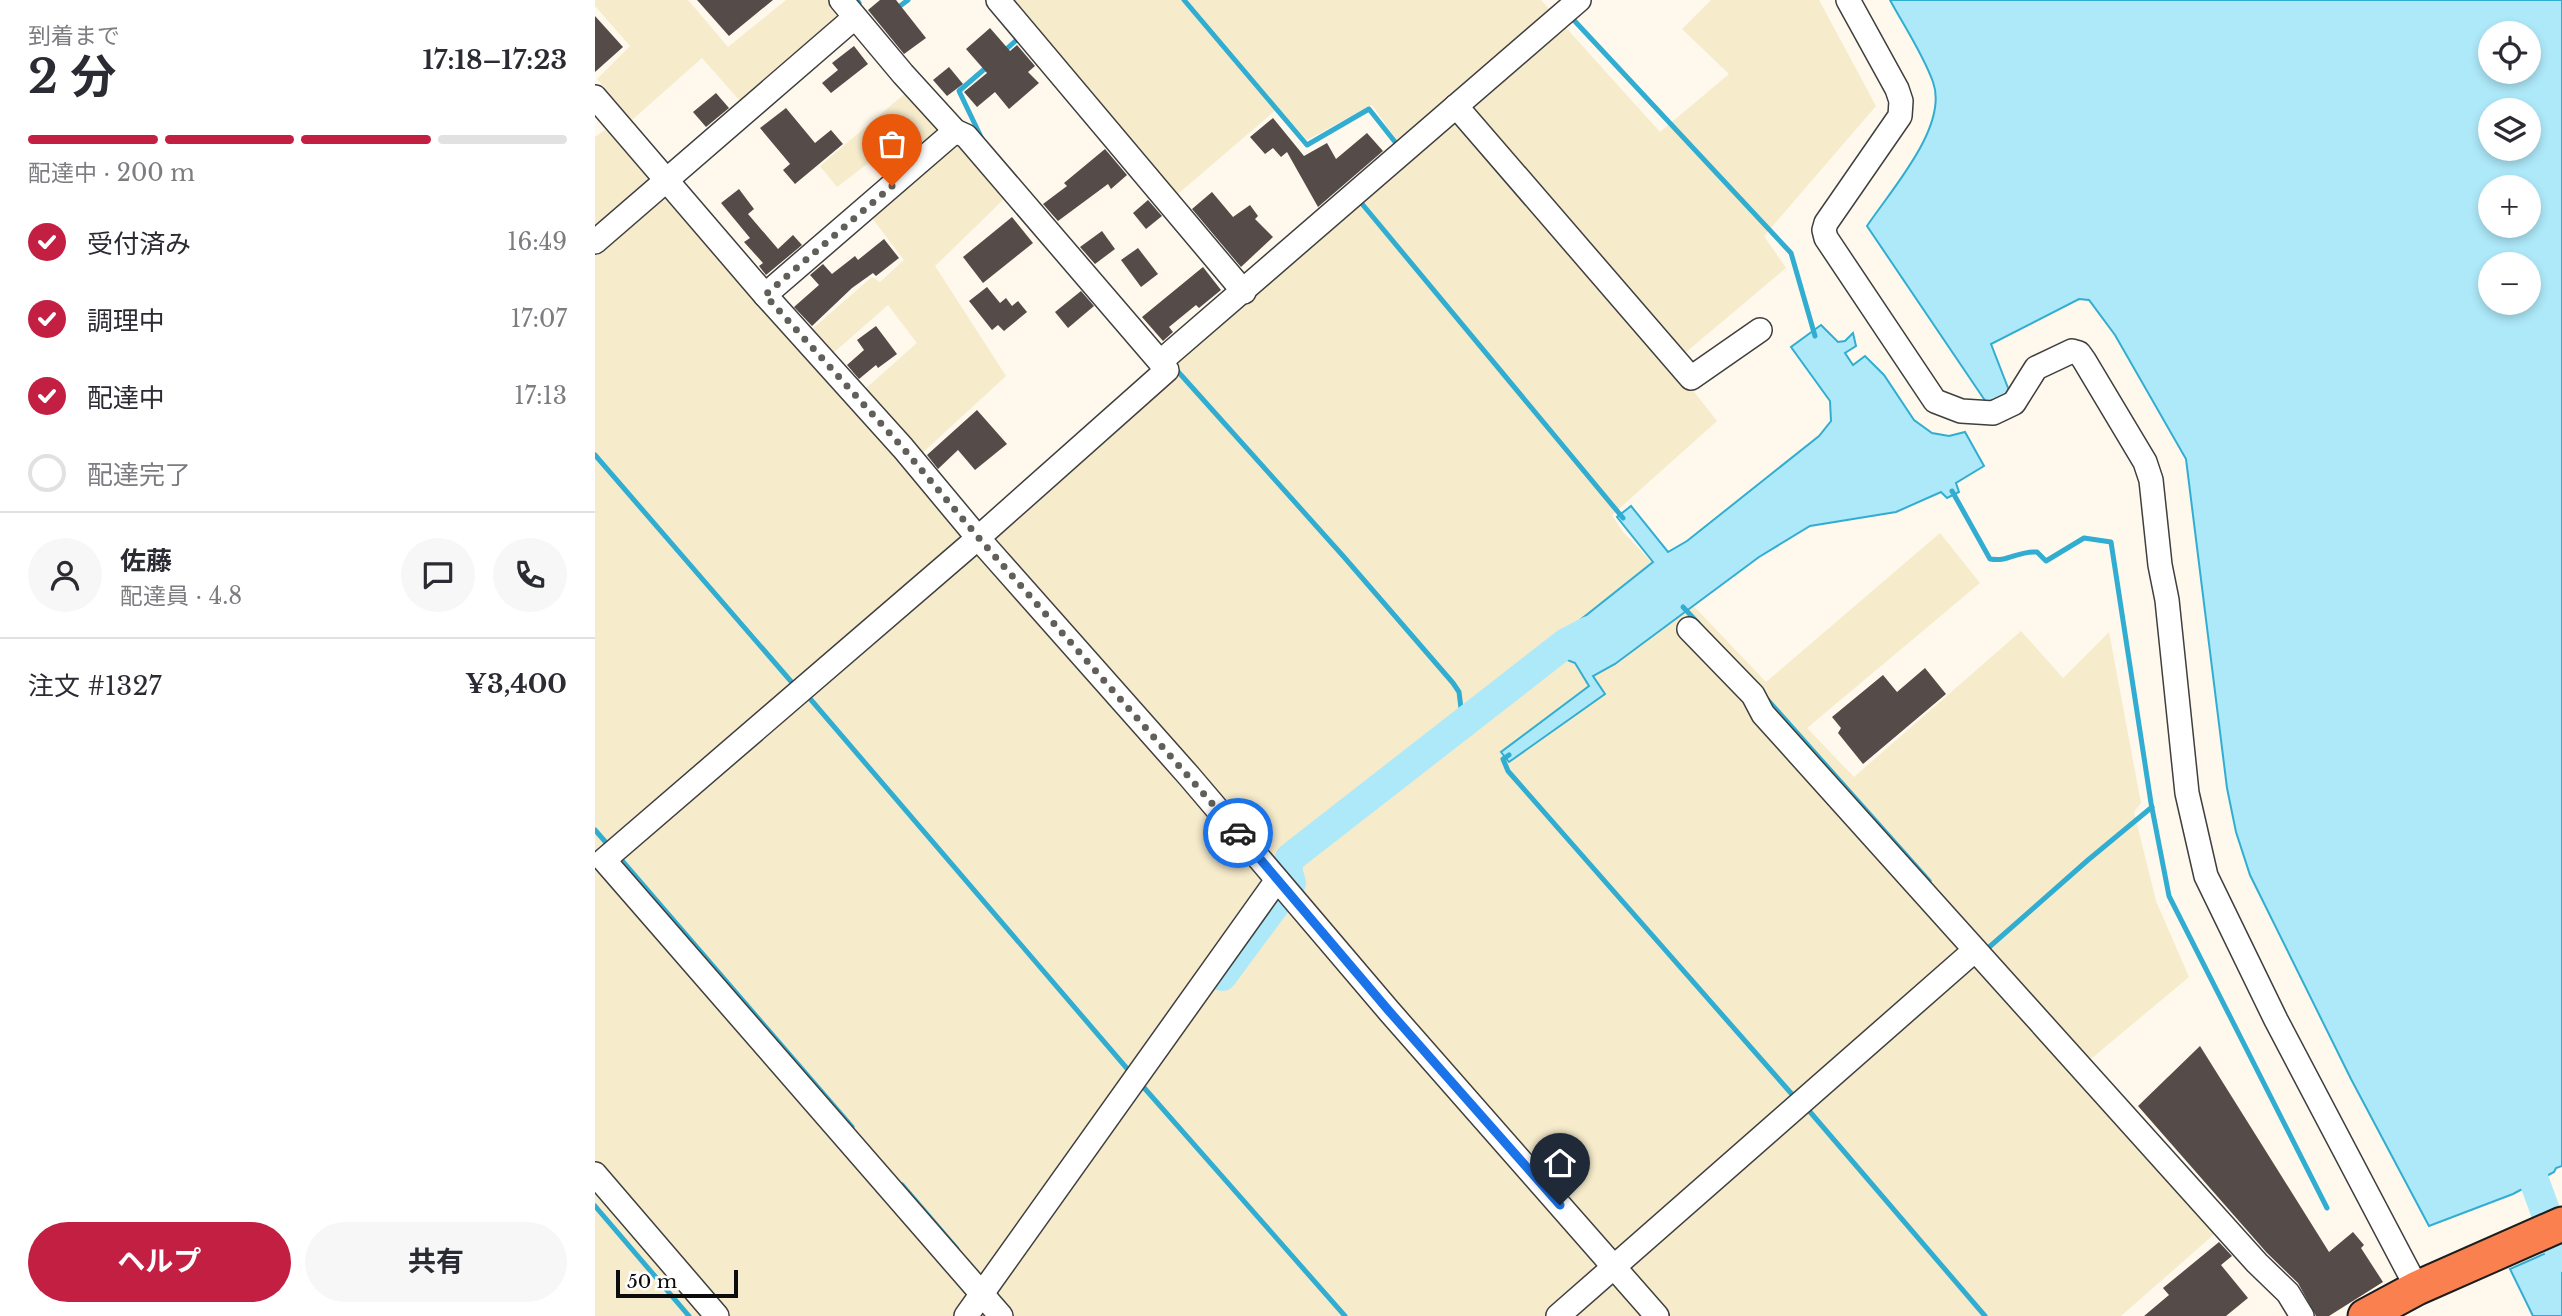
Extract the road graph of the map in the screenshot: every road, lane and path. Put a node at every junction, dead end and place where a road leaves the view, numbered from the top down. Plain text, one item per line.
1 (1848, 0) edge
2 (1003, 2) edge
3 (1570, 7) edge
4 (848, 9) edge
5 (595, 97) edge
6 (1456, 106) junction
7 (955, 131) junction
8 (668, 180) junction
9 (595, 242) edge
10 (1244, 292) junction
11 (765, 295) junction
12 (1760, 330) dead end
13 (1163, 359) junction
14 (978, 537) junction
15 (1689, 629) dead end
16 (606, 854) edge
17 (1282, 886) junction
18 (1975, 950) junction
19 (595, 1174) edge
20 (2548, 1230) edge
21 (1613, 1266) junction
22 (2417, 1289) junction
23 (989, 1298) edge
24 (717, 1316) edge
25 (965, 1316) edge
26 (1557, 1316) edge
27 (1657, 1316) edge
28 (2302, 1316) edge
29 (2365, 1316) edge

1 - 22 street
2 - 10 street
3 - 6 street
4 - 7 street
4 - 8 street
5 - 8 street
6 - 10 street
6 - 12 street
7 - 11 street
7 - 13 street
8 - 9 street
8 - 11 street
10 - 13 street
11 - 14 street
13 - 14 street
14 - 16 street
14 - 17 street
15 - 18 street
16 - 23 street
17 - 21 street
17 - 23 street
18 - 21 street
18 - 28 street
19 - 24 street
20 - 22 highway
21 - 26 street
21 - 27 street
22 - 29 highway
23 - 25 street

